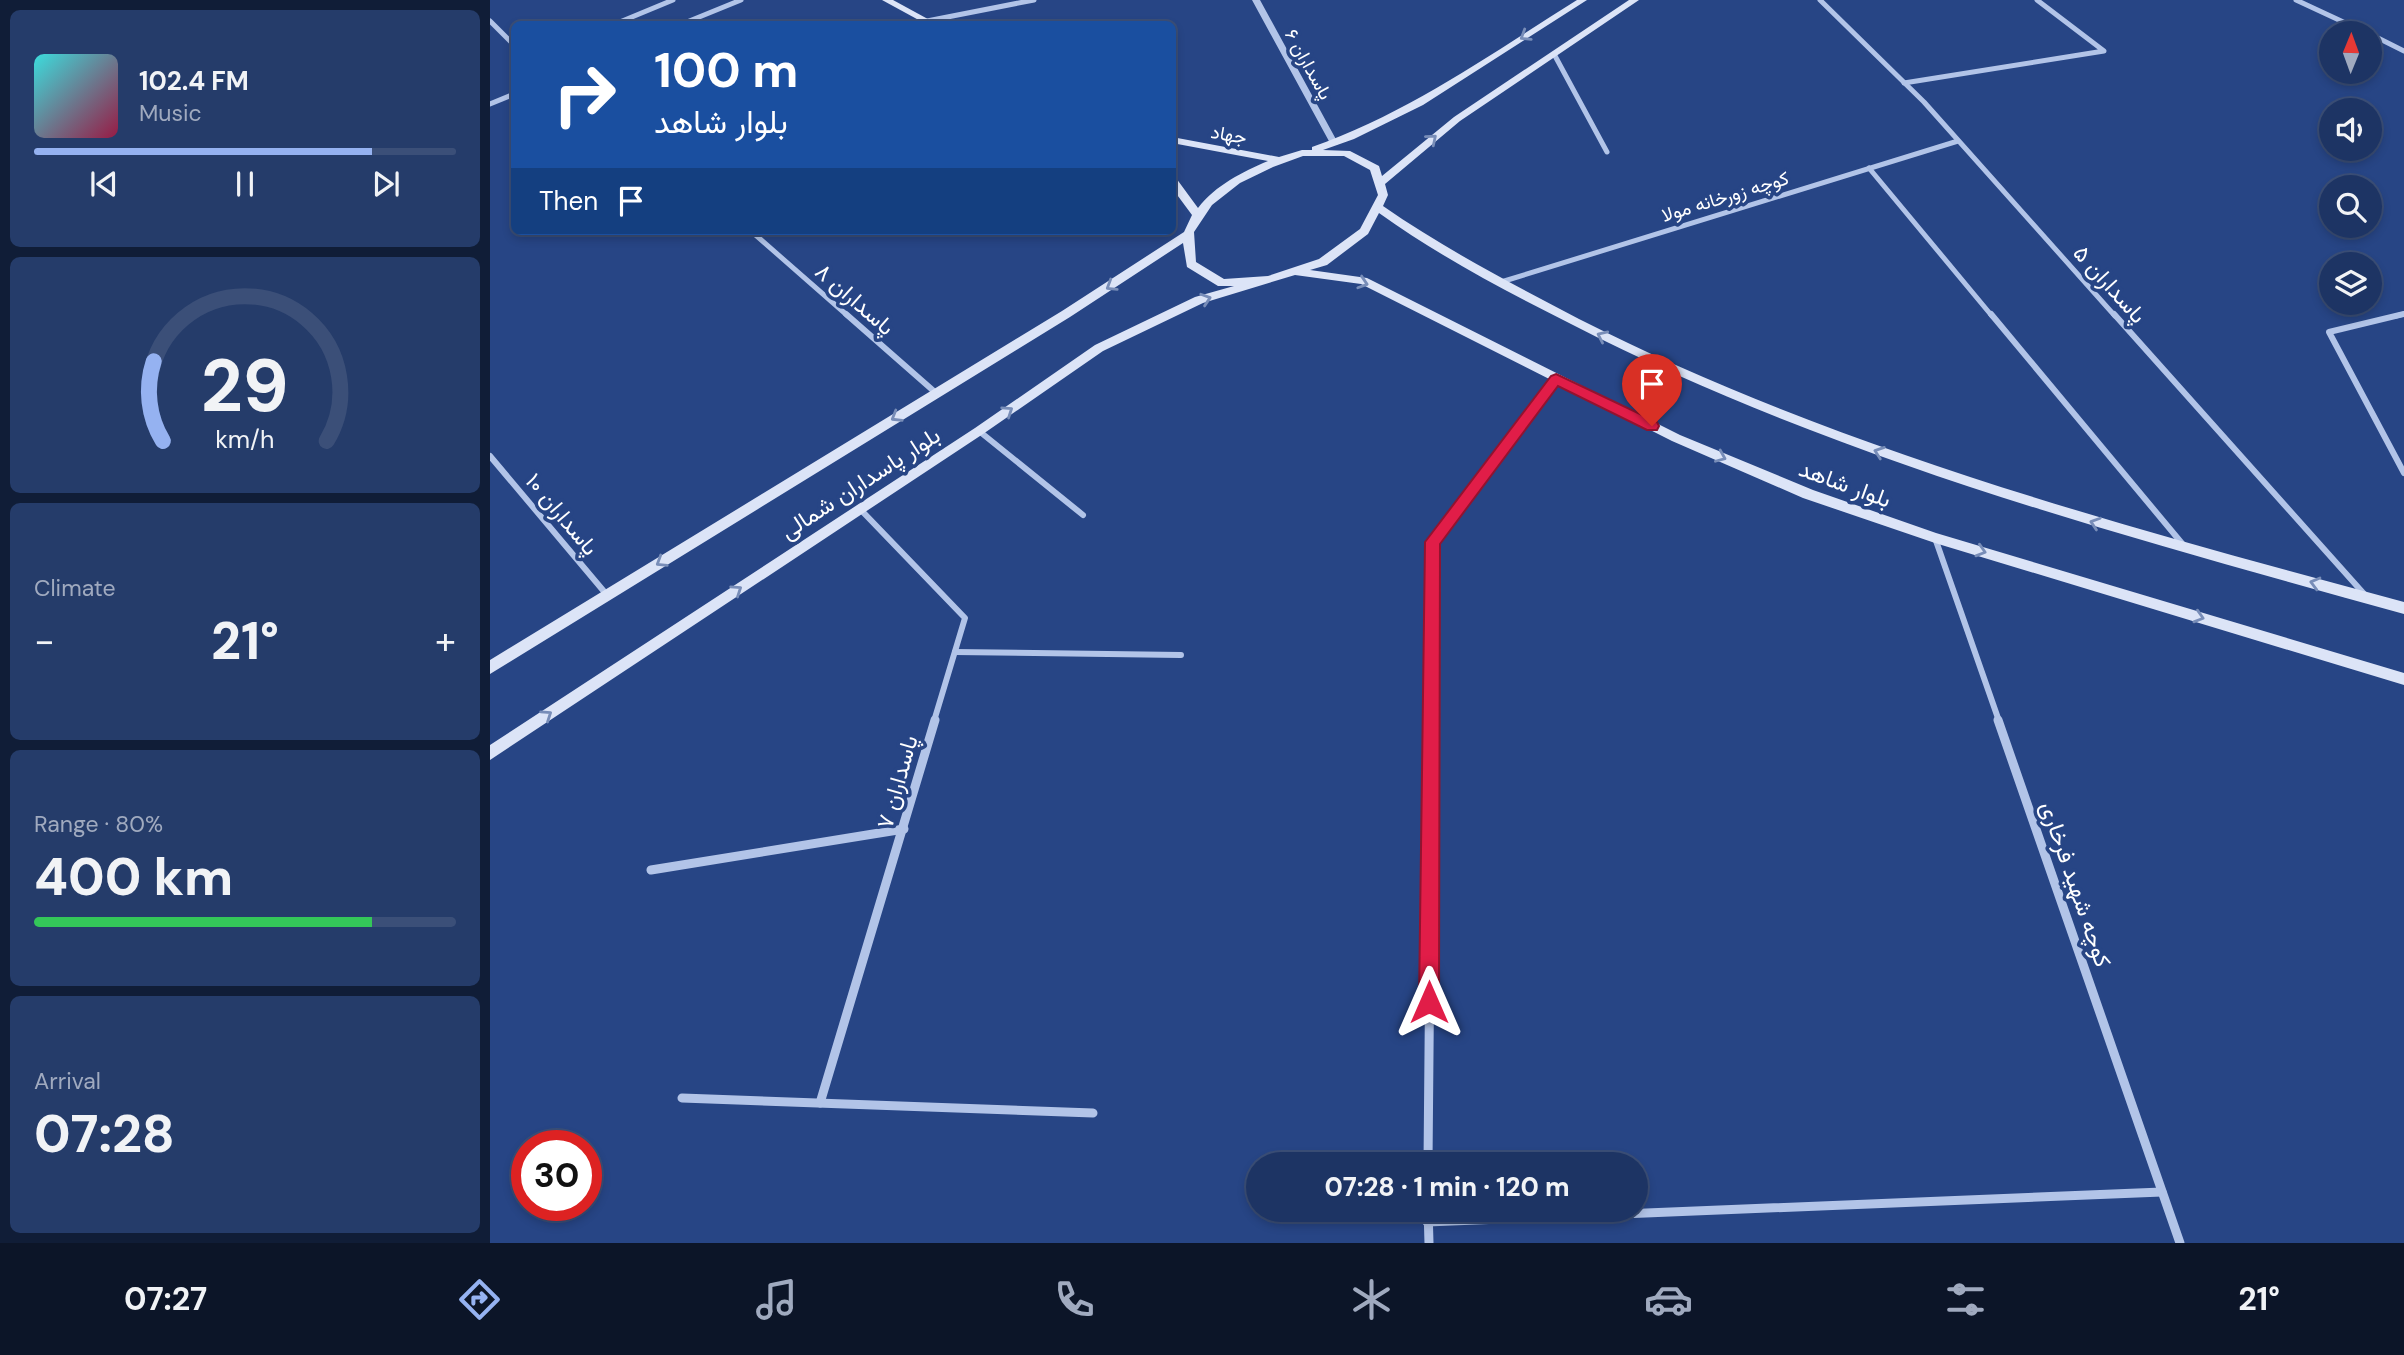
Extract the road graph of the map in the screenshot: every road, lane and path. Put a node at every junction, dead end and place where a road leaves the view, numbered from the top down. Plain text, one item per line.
1 (673, 0) edge
2 (741, 0) edge
3 (886, 0) edge
4 (1034, 0) edge
5 (1256, 0) edge
6 (1583, 0) edge
7 (1634, 0) edge
8 (1820, 0) edge
9 (2037, 0) edge
10 (2296, 0) edge
11 (490, 21) edge
12 (622, 21) edge
13 (689, 21) edge
14 (925, 21) edge
15 (938, 21) edge
16 (2340, 21) edge
17 (2382, 41) edge
18 (511, 42) edge
19 (2404, 51) edge
20 (1554, 54) junction
21 (1904, 83) junction
22 (511, 95) edge
23 (490, 104) edge
24 (1176, 141) edge
25 (1958, 141) junction
26 (1334, 143) junction
27 (1607, 152) dead end
28 (1302, 153) junction
29 (1279, 161) junction
30 (1869, 168) junction
31 (1380, 183) junction
32 (1176, 185) edge
33 (1377, 207) junction
34 (1199, 217) junction
35 (1188, 233) junction
36 (756, 235) edge
37 (1296, 272) junction
38 (1269, 280) junction
39 (1500, 282) junction
40 (2404, 314) edge
41 (1556, 379) junction
42 (936, 393) junction
43 (979, 431) junction
44 (490, 456) edge
45 (2404, 473) edge
46 (859, 508) junction
47 (1083, 515) dead end
48 (1935, 538) junction
49 (2186, 548) junction
50 (607, 595) junction
51 (2368, 598) junction
52 (2404, 608) edge
53 (955, 652) junction
54 (1181, 655) dead end
55 (490, 668) edge
56 (2404, 679) edge
57 (490, 753) edge
58 (904, 829) junction
59 (651, 870) dead end
60 (682, 1098) dead end
61 (820, 1103) junction
62 (1093, 1113) dead end
63 (1428, 1152) edge
64 (2162, 1192) junction
65 (1648, 1213) edge
66 (1427, 1222) edge
67 (1429, 1243) edge
68 (2180, 1243) edge

1 - 12 street
2 - 13 street
3 - 14 main road
4 - 15 street
5 - 26 street, پاسداران ۶
6 -> 26 main road, بلوار پاسداران شمالی
7 - 20 main road
8 - 21 street, پاسداران ۵
9 - 21 street
10 - 16 street
11 - 18 street
17 - 19 street
20 - 27 street
31 -> 20 main road
21 - 25 street, پاسداران ۵
22 - 23 street
24 - 29 main road, جهاد
25 - 30 street, کوچه زورخانه مولا
25 - 51 street, پاسداران ۵
26 - 28 main road, بلوار پاسداران شمالی
28 - 29 main road, بلوار پاسداران شمالی
28 - 31 main road
29 - 34 main road, بلوار پاسداران شمالی
30 - 39 street, کوچه زورخانه مولا
30 - 49 street
31 - 33 main road
32 - 34 main road
33 - 37 main road
33 - 39 main road, بلوار شاهد
34 - 35 main road, بلوار پاسداران شمالی
35 - 38 main road
35 -> 42 main road, بلوار پاسداران شمالی
36 - 42 street, پاسداران ۸
37 - 38 main road
37 -> 41 main road, بلوار شاهد
43 -> 38 main road, بلوار پاسداران شمالی
49 -> 39 main road, بلوار شاهد
40 - 45 street
41 -> 48 main road, بلوار شاهد
41 - 63 street
42 -> 50 main road, بلوار پاسداران شمالی
43 - 46 main road, بلوار پاسداران شمالی
43 - 47 street
44 - 50 street, پاسداران ۱۰
46 - 53 street, پاسداران ۷
57 -> 46 main road, بلوار پاسداران شمالی
48 -> 56 main road, بلوار شاهد
48 - 64 street, کوچه شهید فرخاری
51 -> 49 main road, بلوار شاهد
50 - 55 main road, بلوار پاسداران شمالی
51 - 52 main road, بلوار شاهد
53 - 54 street
53 - 58 street, پاسداران ۷
58 - 59 street
58 - 61 street, پاسداران ۷
60 - 61 street
61 - 62 street
64 - 65 street
64 - 68 street, کوچه شهید فرخاری
66 - 67 street

